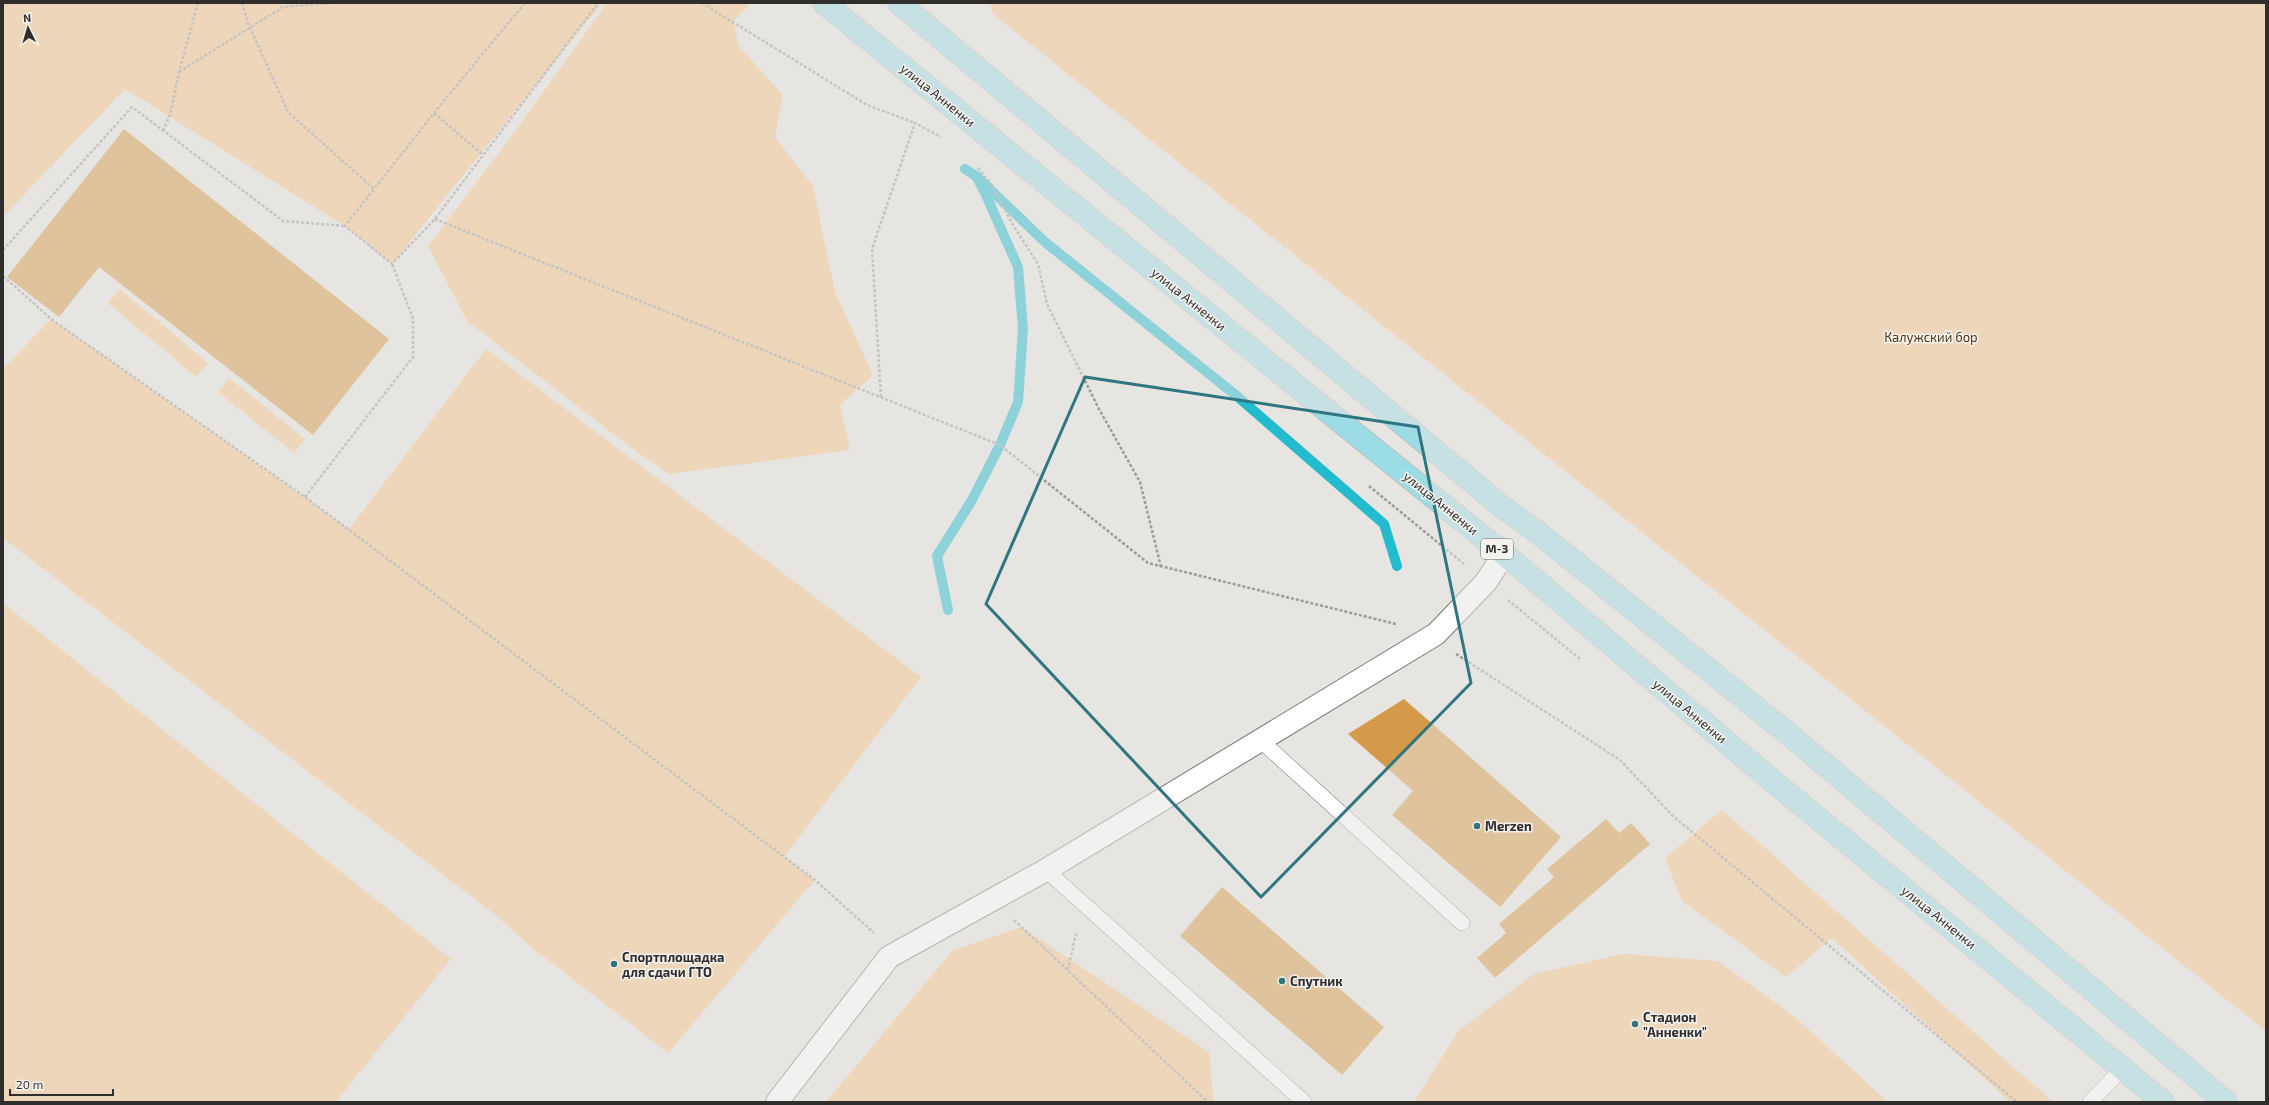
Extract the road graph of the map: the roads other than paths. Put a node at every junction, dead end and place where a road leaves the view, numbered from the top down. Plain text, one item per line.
1 (824, 3) edge
2 (899, 3) edge
3 (1504, 554) junction
4 (1259, 739) junction
5 (1046, 870) junction
6 (1462, 923) dead end
7 (2123, 1068) junction
8 (777, 1102) edge
9 (1304, 1102) edge
10 (2090, 1102) edge
11 (2163, 1102) edge
12 (2226, 1102) edge

1 - 3 main road, улица Анненки / М-3
2 - 12 main road
3 - 4 street
3 - 7 main road, улица Анненки / М-3
4 - 5 street
4 - 6 lane
5 - 8 street
5 - 9 lane
7 - 10 lane
7 - 11 main road, улица Анненки / М-3

